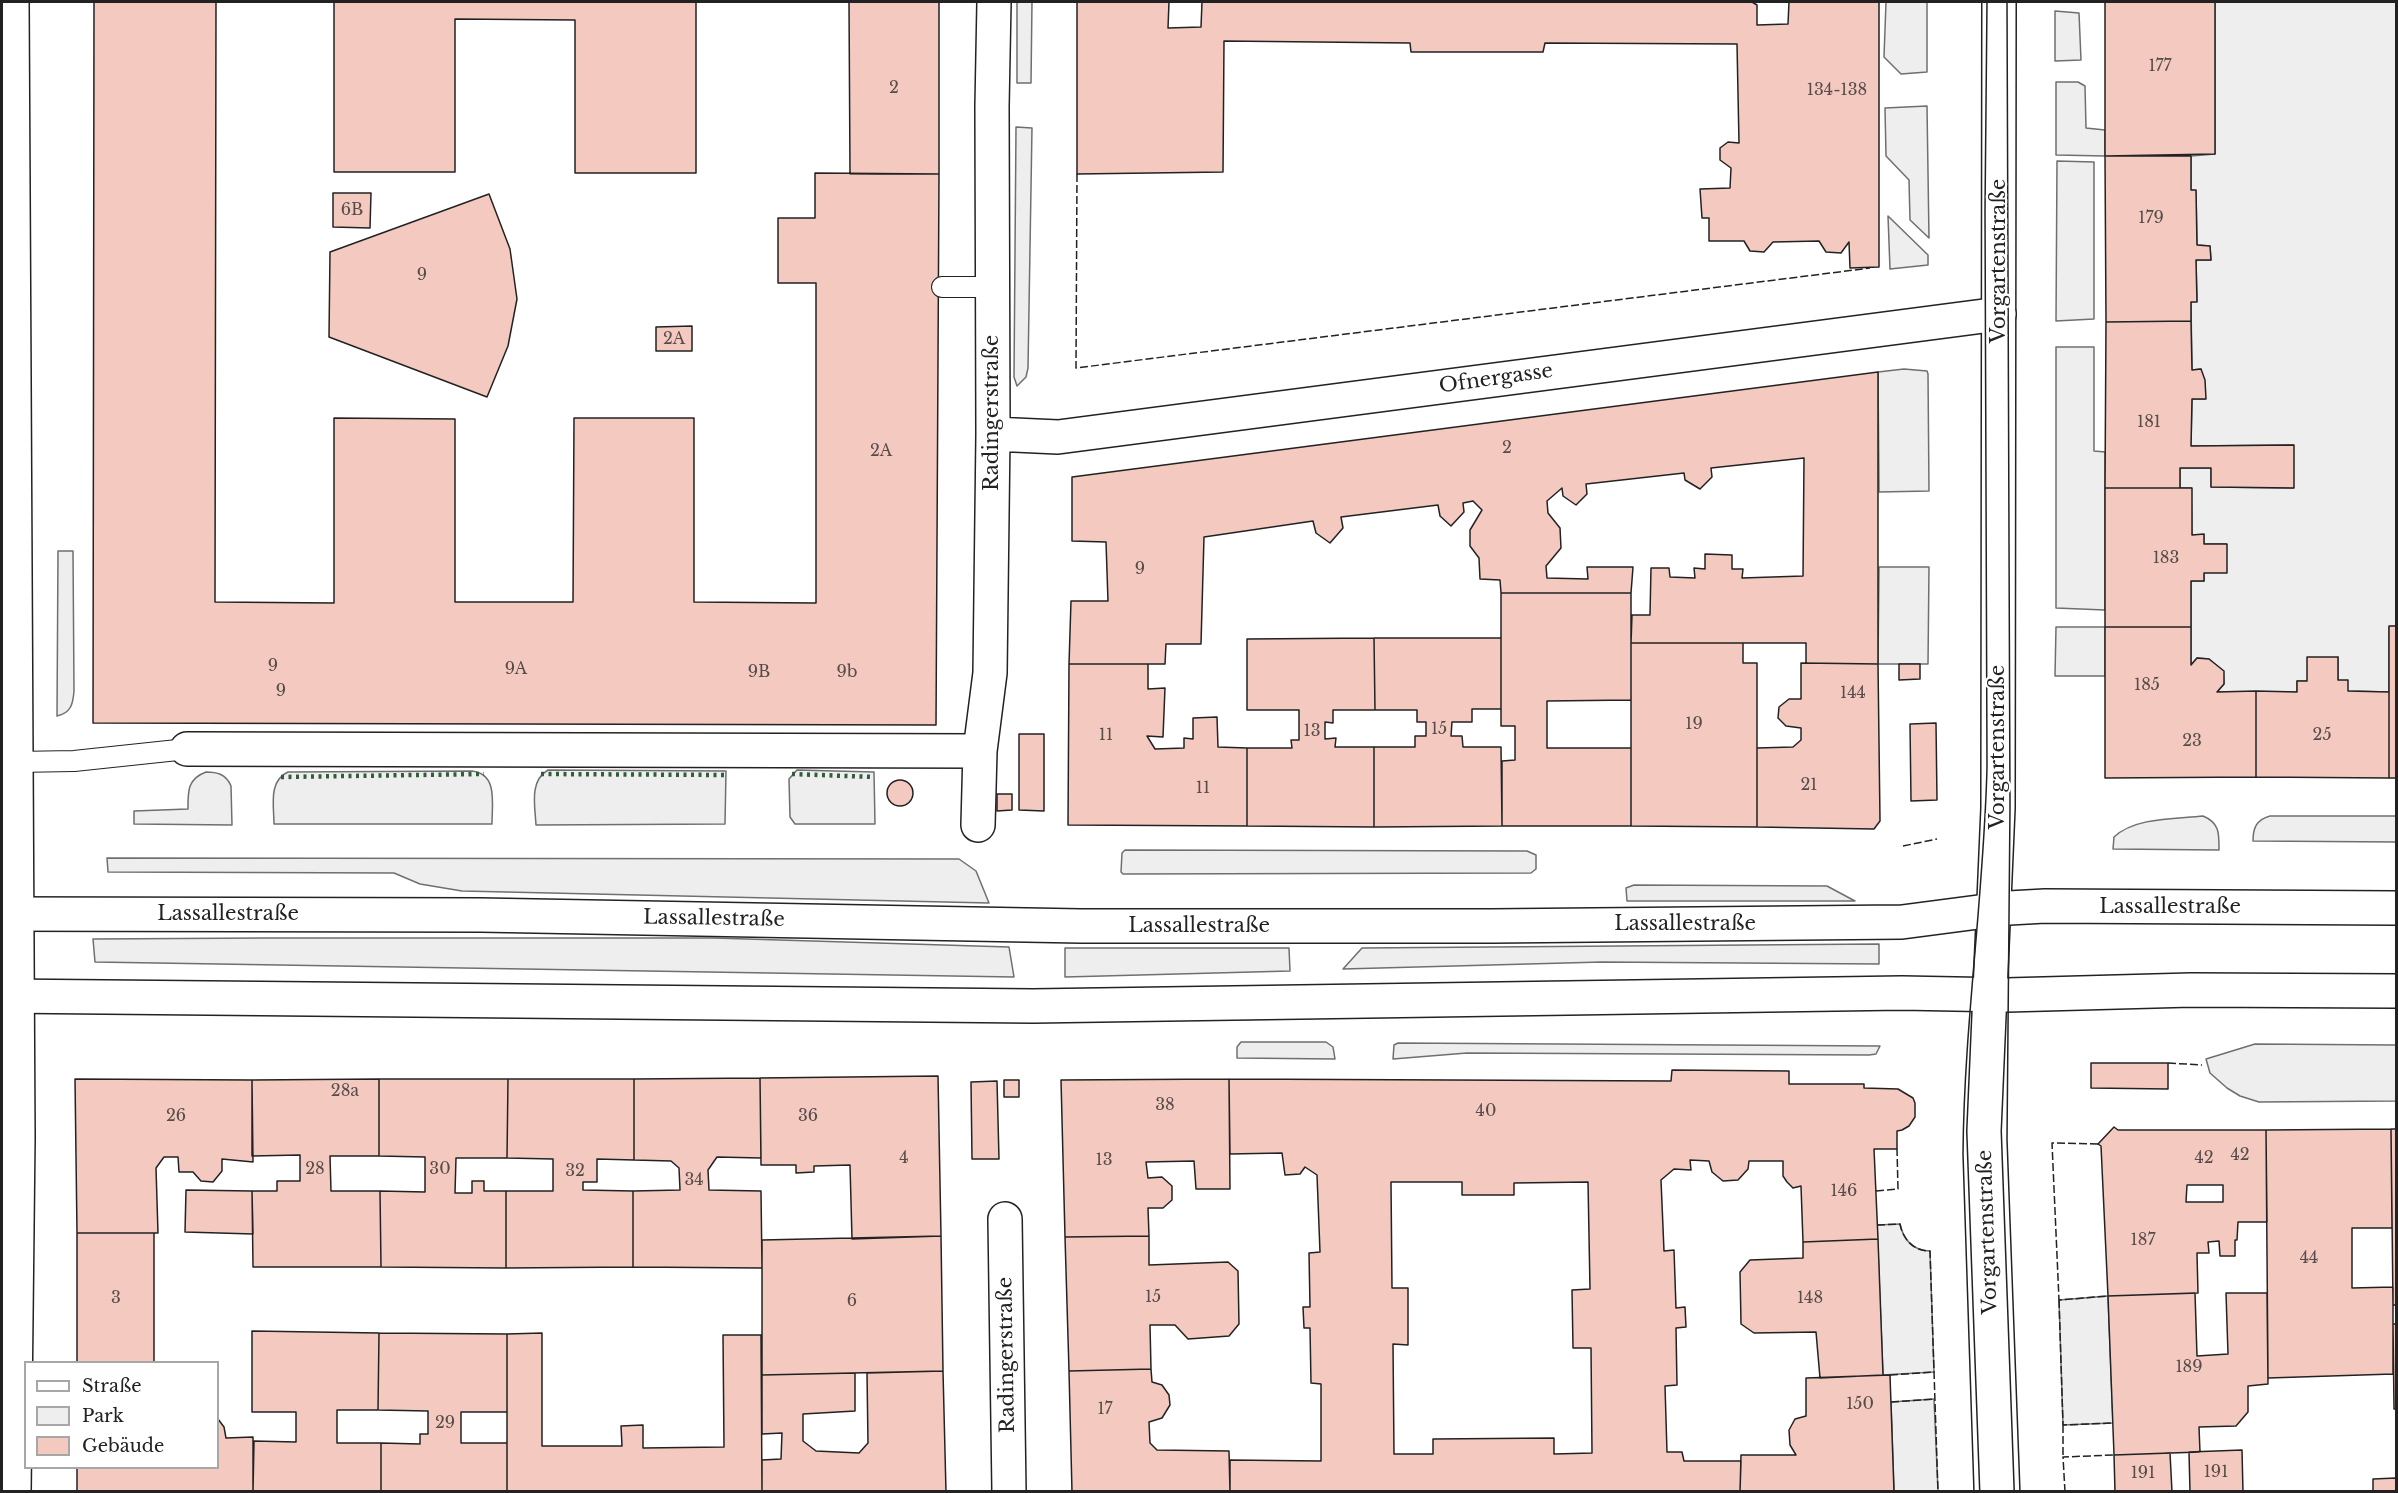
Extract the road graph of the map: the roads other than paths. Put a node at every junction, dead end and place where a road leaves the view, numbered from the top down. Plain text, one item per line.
1 (12, 2) edge
2 (994, 2) edge
3 (1999, 2) edge
4 (942, 287) dead end
5 (993, 287) junction
6 (1999, 314) junction
7 (993, 434) junction
8 (8, 716) edge
9 (187, 749) joint
10 (980, 751) junction
11 (16, 762) junction
12 (978, 825) dead end
13 (2397, 908) edge
14 (1995, 910) junction
15 (9, 914) edge
16 (2397, 991) edge
17 (1991, 995) junction
18 (9, 996) edge
19 (1005, 1219) dead end
20 (14, 1491) edge
21 (1009, 1491) edge
22 (1997, 1491) edge

1 - 8 street
2 - 5 street, Radingerstraße
3 - 6 street, Vorgartenstraße
4 - 5 lane
5 - 7 street, Radingerstraße
6 - 7 street, Ofnergasse
6 - 14 street, Vorgartenstraße
7 - 10 street, Radingerstraße
8 - 11 street
9 - 10 street
9 - 11 lane
10 - 12 street, Radingerstraße
11 - 15 street
13 - 14 street, Lassallestraße
14 - 15 street, Lassallestraße
14 - 17 street, Vorgartenstraße
15 - 18 street
16 - 17 street
17 - 18 street
17 - 22 street, Vorgartenstraße
18 - 20 street
19 - 21 street, Radingerstraße

